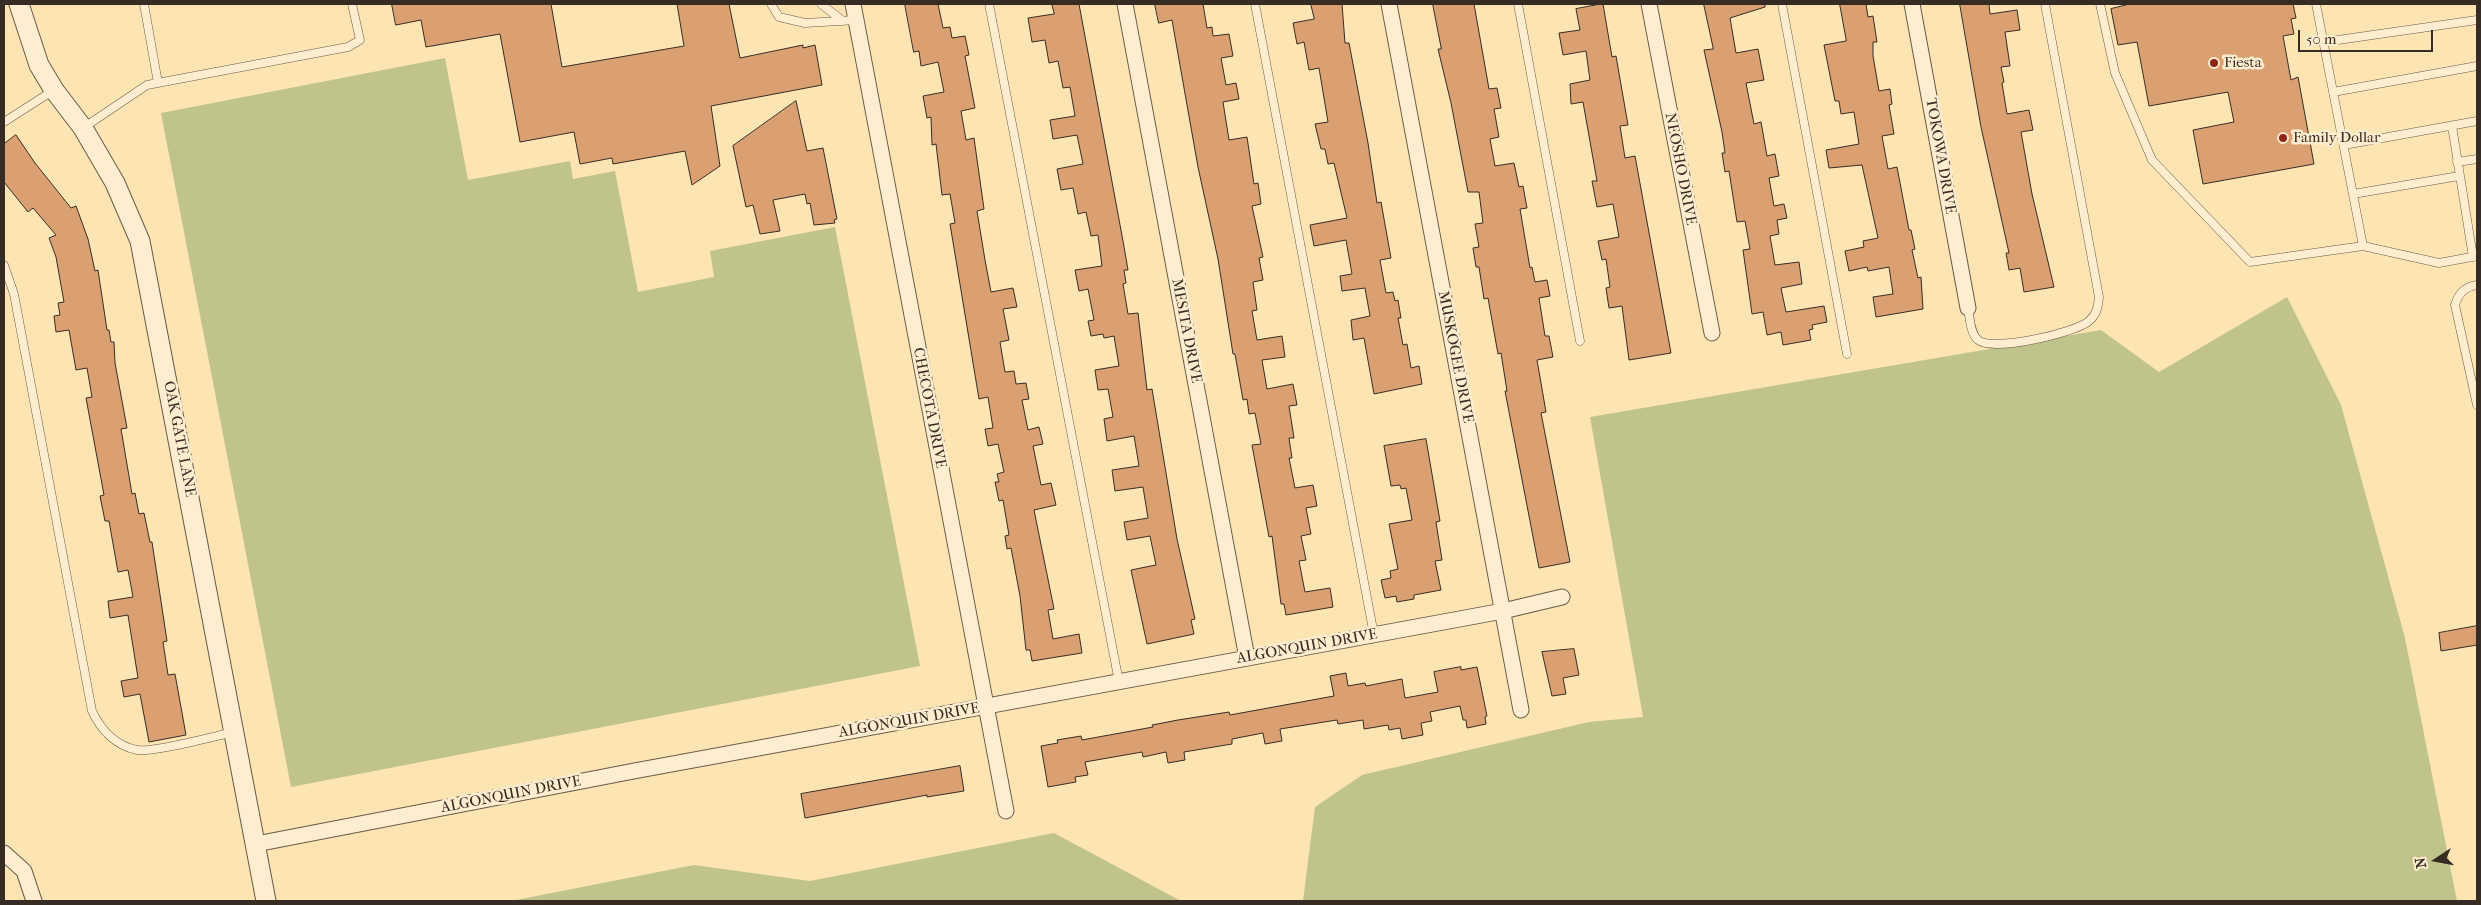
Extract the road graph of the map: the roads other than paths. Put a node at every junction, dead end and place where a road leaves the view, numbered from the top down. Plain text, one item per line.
1 (19, 4) edge
2 (144, 4) edge
3 (352, 4) edge
4 (770, 4) edge
5 (821, 4) edge
6 (853, 4) edge
7 (990, 4) edge
8 (1125, 4) edge
9 (1255, 4) edge
10 (1389, 4) edge
11 (1518, 4) edge
12 (1649, 4) edge
13 (1782, 4) edge
14 (1912, 4) edge
15 (2045, 4) edge
16 (2100, 4) edge
17 (2316, 4) edge
18 (2477, 20) edge
19 (850, 21) junction
20 (2324, 42) junction
21 (2477, 66) edge
22 (158, 83) junction
23 (54, 90) junction
24 (2333, 92) junction
25 (2477, 121) edge
26 (4, 122) edge
27 (2452, 126) junction
28 (83, 128) junction
29 (2344, 145) junction
30 (2477, 159) edge
31 (2457, 162) junction
32 (2459, 176) junction
33 (2353, 194) junction
34 (2363, 246) junction
35 (2475, 257) edge
36 (4, 265) edge
37 (2477, 285) edge
38 (1968, 308) joint
39 (1712, 333) dead end
40 (1580, 341) dead end
41 (1848, 354) dead end
42 (2477, 405) edge
43 (1562, 597) dead end
44 (1503, 611) junction
45 (1374, 635) junction
46 (1247, 658) junction
47 (1120, 682) junction
48 (985, 708) junction
49 (1521, 710) dead end
50 (235, 732) junction
51 (1006, 811) dead end
52 (256, 844) junction
53 (4, 853) edge
54 (34, 901) edge
55 (266, 901) edge

1 - 23 street, OAK GATE LANE
2 - 22 lane
3 - 22 lane
4 - 19 lane
5 - 19 lane
6 - 19 street, CHECOTA DRIVE
7 - 47 lane
8 - 46 street, MESITA DRIVE
9 - 45 lane
10 - 44 street, MUSKOGEE DRIVE
11 - 40 lane
12 - 39 street, NEOSHO DRIVE
13 - 41 lane
14 - 38 street, TOKOWA DRIVE
15 - 38 lane
16 - 34 lane
17 - 20 lane
18 - 20 lane
19 - 48 street, CHECOTA DRIVE
20 - 24 lane
21 - 24 lane
22 - 28 lane
23 - 26 lane
23 - 28 street, OAK GATE LANE
24 - 29 lane
25 - 27 lane
27 - 29 lane
27 - 31 lane
28 - 50 street, OAK GATE LANE
29 - 33 lane
30 - 31 lane
31 - 32 lane
32 - 33 lane
32 - 35 lane
33 - 34 lane
34 - 35 lane
36 - 50 lane
37 - 42 lane
43 - 44 street, ALGONQUIN DRIVE
44 - 45 street, ALGONQUIN DRIVE
44 - 49 street, MUSKOGEE DRIVE
45 - 46 street, ALGONQUIN DRIVE
46 - 47 street, ALGONQUIN DRIVE
47 - 48 street, ALGONQUIN DRIVE
48 - 51 street, CHECOTA DRIVE
48 - 52 street, ALGONQUIN DRIVE
50 - 52 street, OAK GATE LANE
52 - 55 street, OAK GATE LANE
53 - 54 street

